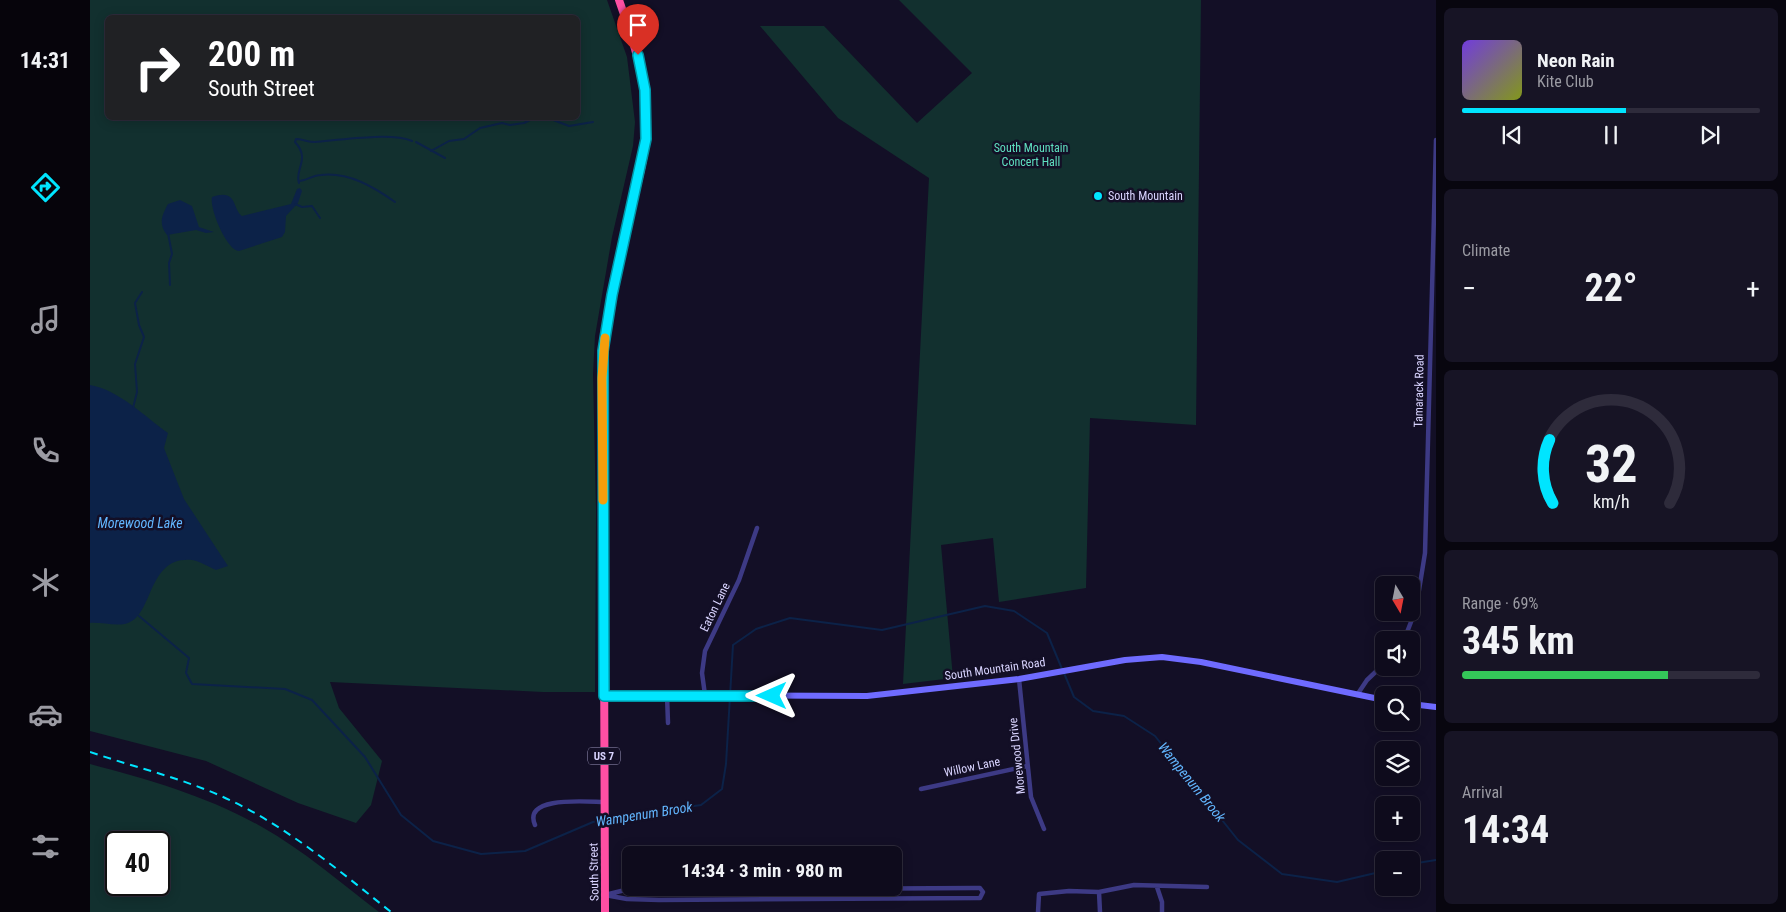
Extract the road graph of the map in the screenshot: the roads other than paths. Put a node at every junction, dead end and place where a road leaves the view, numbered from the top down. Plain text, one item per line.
1 (619, 0) edge
2 (1436, 140) edge
3 (757, 528) dead end
4 (1407, 631) edge
5 (1375, 672) edge
6 (1019, 678) junction
7 (667, 695) junction
8 (704, 695) junction
9 (604, 696) junction
10 (1357, 696) junction
11 (1375, 699) edge
12 (1420, 705) edge
13 (1436, 707) edge
14 (668, 723) dead end
15 (1028, 766) junction
16 (921, 789) dead end
17 (604, 802) junction
18 (535, 825) dead end
19 (1044, 829) dead end
20 (1157, 887) junction
21 (1207, 887) dead end
22 (902, 889) edge
23 (622, 891) edge
24 (1099, 892) junction
25 (605, 895) junction
26 (714, 896) edge
27 (803, 896) edge
28 (714, 900) junction
29 (803, 900) junction
30 (605, 912) edge
31 (1038, 912) edge
32 (1100, 912) edge
33 (1162, 912) edge

1 - 9 highway, South Street / US 7
2 - 4 street, Tamarack Road
3 - 8 street, Eaton Lane
5 - 10 street
6 - 8 street, South Mountain Road
6 - 10 street, South Mountain Road
6 - 15 street, Morewood Drive
7 - 8 street, South Mountain Road
7 - 9 street, South Mountain Road
7 - 14 street
9 - 17 highway, South Street / US 7
10 - 11 street, South Mountain Road
12 - 13 street
15 - 16 street, Willow Lane
15 - 19 street, Morewood Drive
17 - 18 street
17 - 25 highway, South Street / US 7
20 - 21 street
20 - 24 street
20 - 33 street
22 - 29 street
23 - 25 street
24 - 31 street
24 - 32 street
25 - 28 street
25 - 30 highway, South Street / US 7
26 - 28 street
27 - 29 street
28 - 29 street

